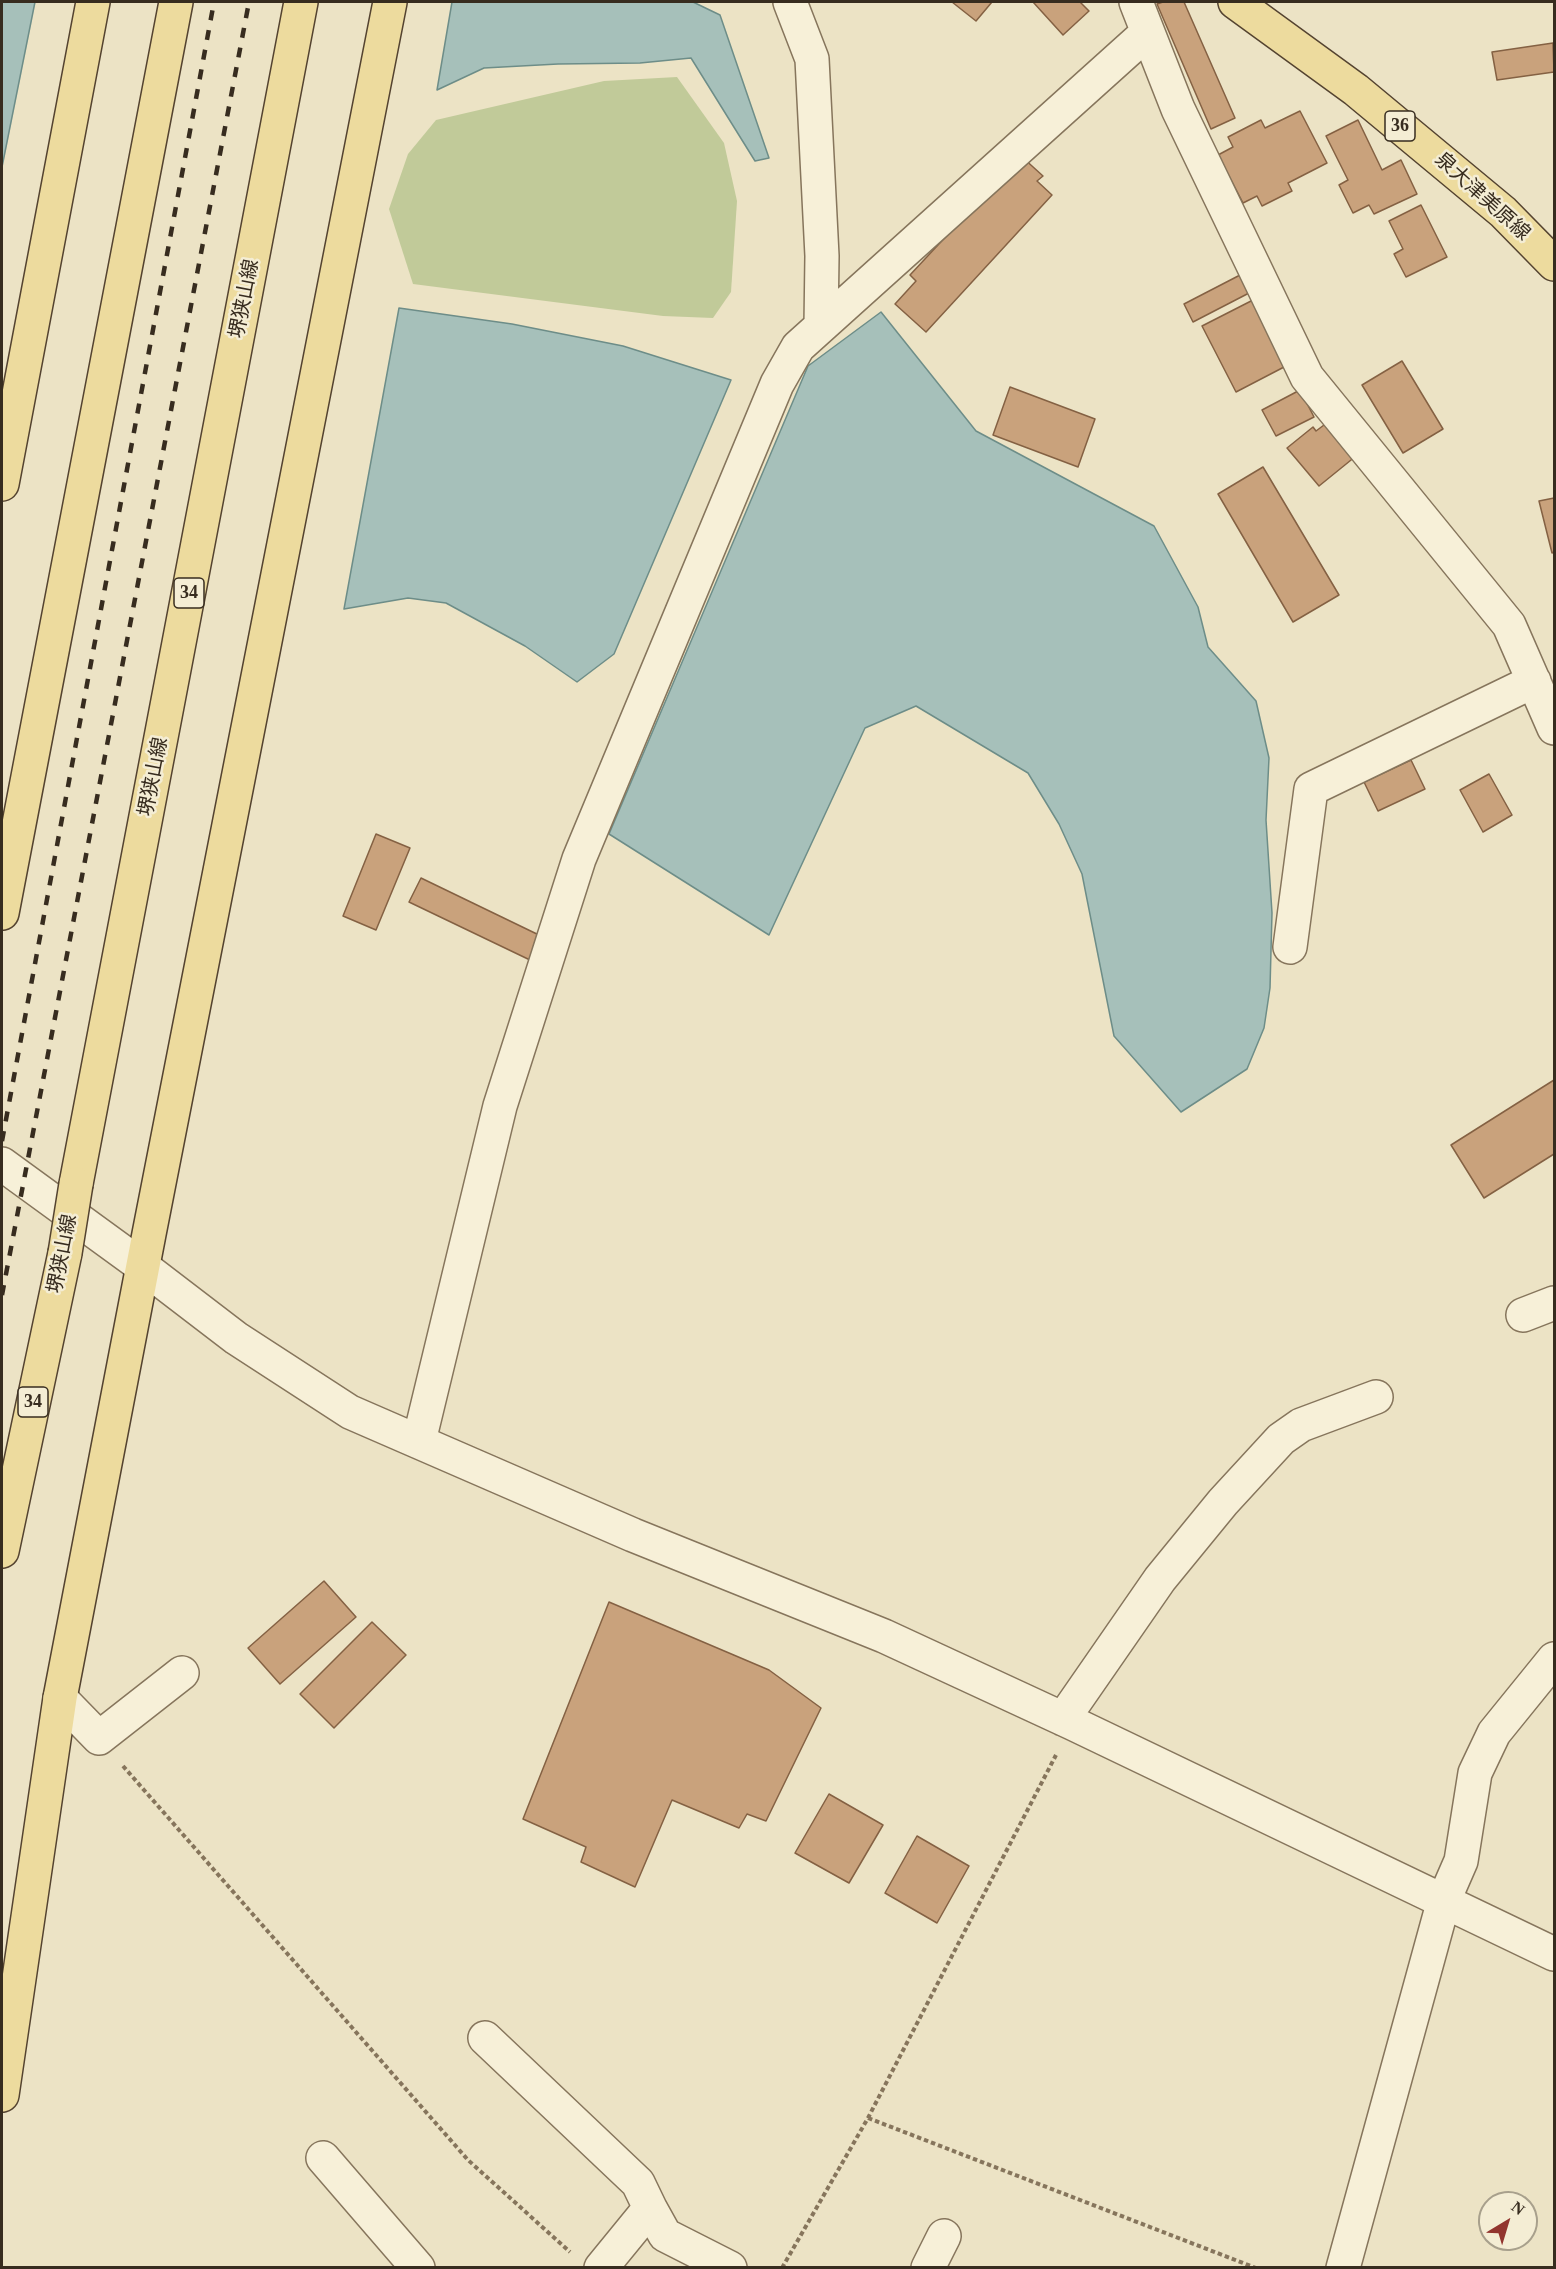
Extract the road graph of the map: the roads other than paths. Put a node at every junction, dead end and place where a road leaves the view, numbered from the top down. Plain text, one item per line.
1 (93, 2) edge
2 (176, 2) edge
3 (301, 2) edge
4 (390, 2) edge
5 (790, 2) edge
6 (1136, 2) edge
7 (1235, 2) edge
8 (1147, 33) junction
9 (1554, 264) edge
10 (822, 326) junction
11 (2, 484) edge
12 (1534, 681) junction
13 (1554, 728) edge
14 (2, 913) edge
15 (1290, 947) dead end
16 (2, 1164) edge
17 (142, 1266) junction
18 (1554, 1303) edge
19 (1523, 1315) dead end
20 (1376, 1397) dead end
21 (419, 1441) junction
22 (2, 1551) edge
23 (1554, 1659) edge
24 (182, 1673) dead end
25 (60, 1698) junction
26 (1068, 1721) junction
27 (1444, 1900) junction
28 (1554, 1954) edge
29 (485, 2038) dead end
30 (2, 2096) edge
31 (323, 2158) dead end
32 (650, 2208) junction
33 (944, 2236) dead end
34 (590, 2264) edge
35 (418, 2268) edge
36 (730, 2268) edge
37 (928, 2268) edge
38 (1343, 2268) edge

1 - 11 main road
2 - 14 main road
3 - 22 main road, 堺狭山線 / 34, bridge
4 - 17 main road
5 - 10 street
6 - 8 street
7 - 9 main road, 泉大津美原線 / 36
8 - 10 street
8 - 12 street
10 - 21 street
12 - 13 street
12 - 15 street
16 - 17 street
17 - 21 street
17 - 25 main road
18 - 19 street
20 - 26 street
21 - 26 street
23 - 27 street
24 - 25 street
25 - 30 main road
26 - 27 street
27 - 28 street
27 - 38 street
29 - 32 street
31 - 35 street
32 - 34 street
32 - 36 street
33 - 37 street

